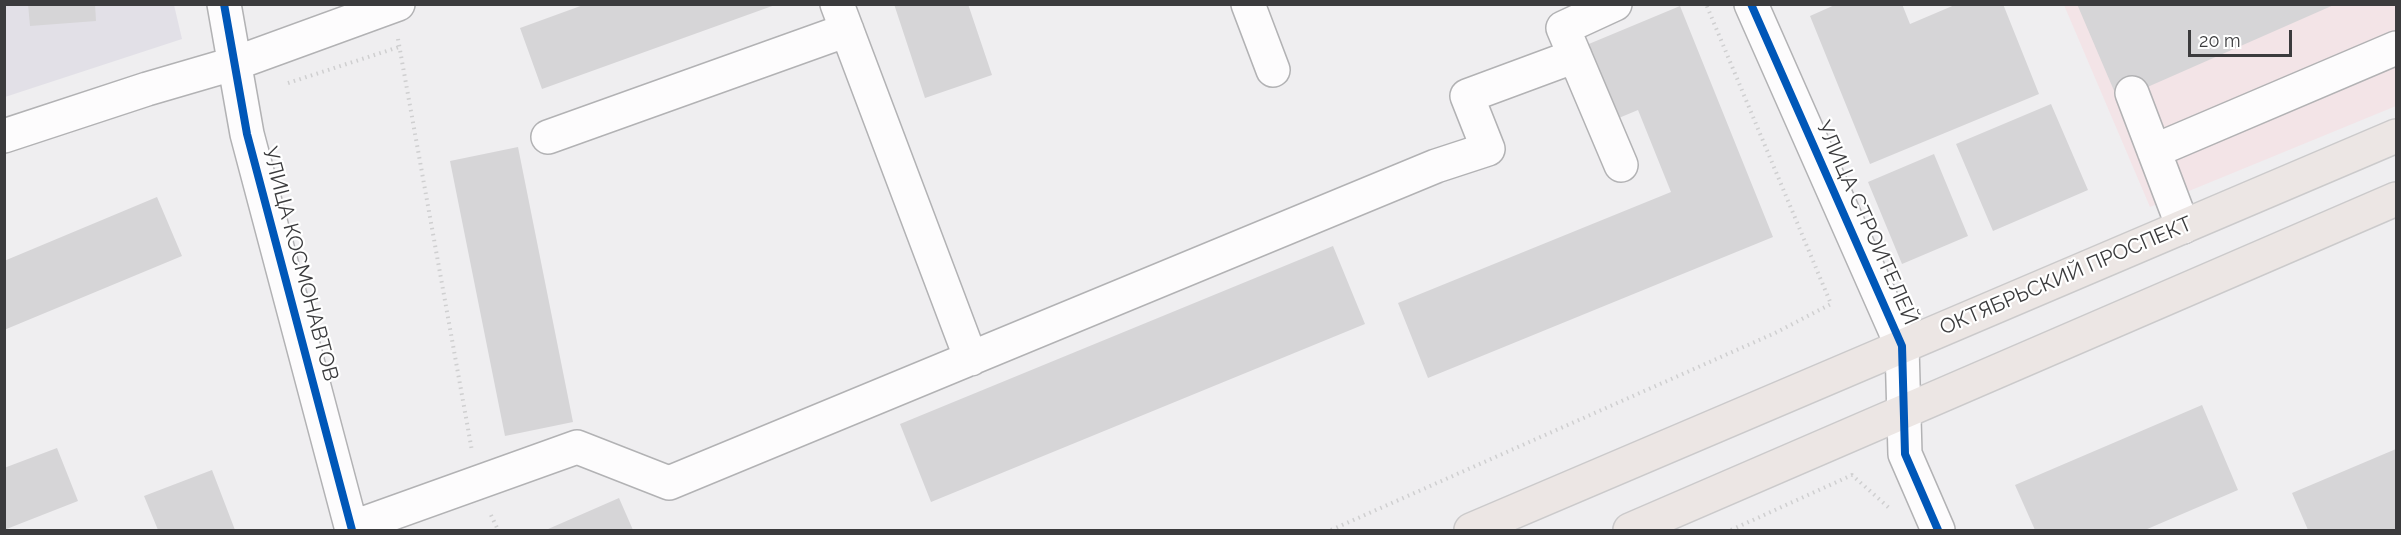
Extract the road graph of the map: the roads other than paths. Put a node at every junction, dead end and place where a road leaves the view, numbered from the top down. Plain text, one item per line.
1 (224, 4) edge
2 (1248, 4) edge
3 (1615, 4) edge
4 (1751, 4) edge
5 (397, 17) edge
6 (842, 17) edge
7 (1564, 29) edge
8 (2397, 48) edge
9 (236, 63) junction
10 (1273, 70) dead end
11 (2132, 93) dead end
12 (4, 136) edge
13 (2397, 136) edge
14 (548, 137) dead end
15 (2154, 151) junction
16 (1621, 165) dead end
17 (2397, 199) edge
18 (2183, 226) junction
19 (1902, 346) junction
20 (971, 359) junction
21 (1903, 412) junction
22 (351, 529) edge
23 (1471, 531) edge
24 (1630, 531) edge
25 (1938, 531) edge

1 - 9 street, УЛИЦА КОСМОНАВТОВ
2 - 10 street
3 - 7 street
4 - 19 street, УЛИЦА СТРОИТЕЛЕЙ
5 - 9 street
6 - 14 street
6 - 20 street
7 - 16 street
7 - 20 street
8 - 15 street
9 - 12 street
9 - 22 street, УЛИЦА КОСМОНАВТОВ
11 - 15 street
13 - 18 main road, ОКТЯБРЬСКИЙ ПРОСПЕКТ
15 - 18 street
17 - 21 main road
18 - 19 main road, ОКТЯБРЬСКИЙ ПРОСПЕКТ
19 - 21 street, УЛИЦА СТРОИТЕЛЕЙ
19 - 23 main road, ОКТЯБРЬСКИЙ ПРОСПЕКТ
20 - 22 street
21 - 24 main road
21 - 25 street, УЛИЦА СТРОИТЕЛЕЙ

